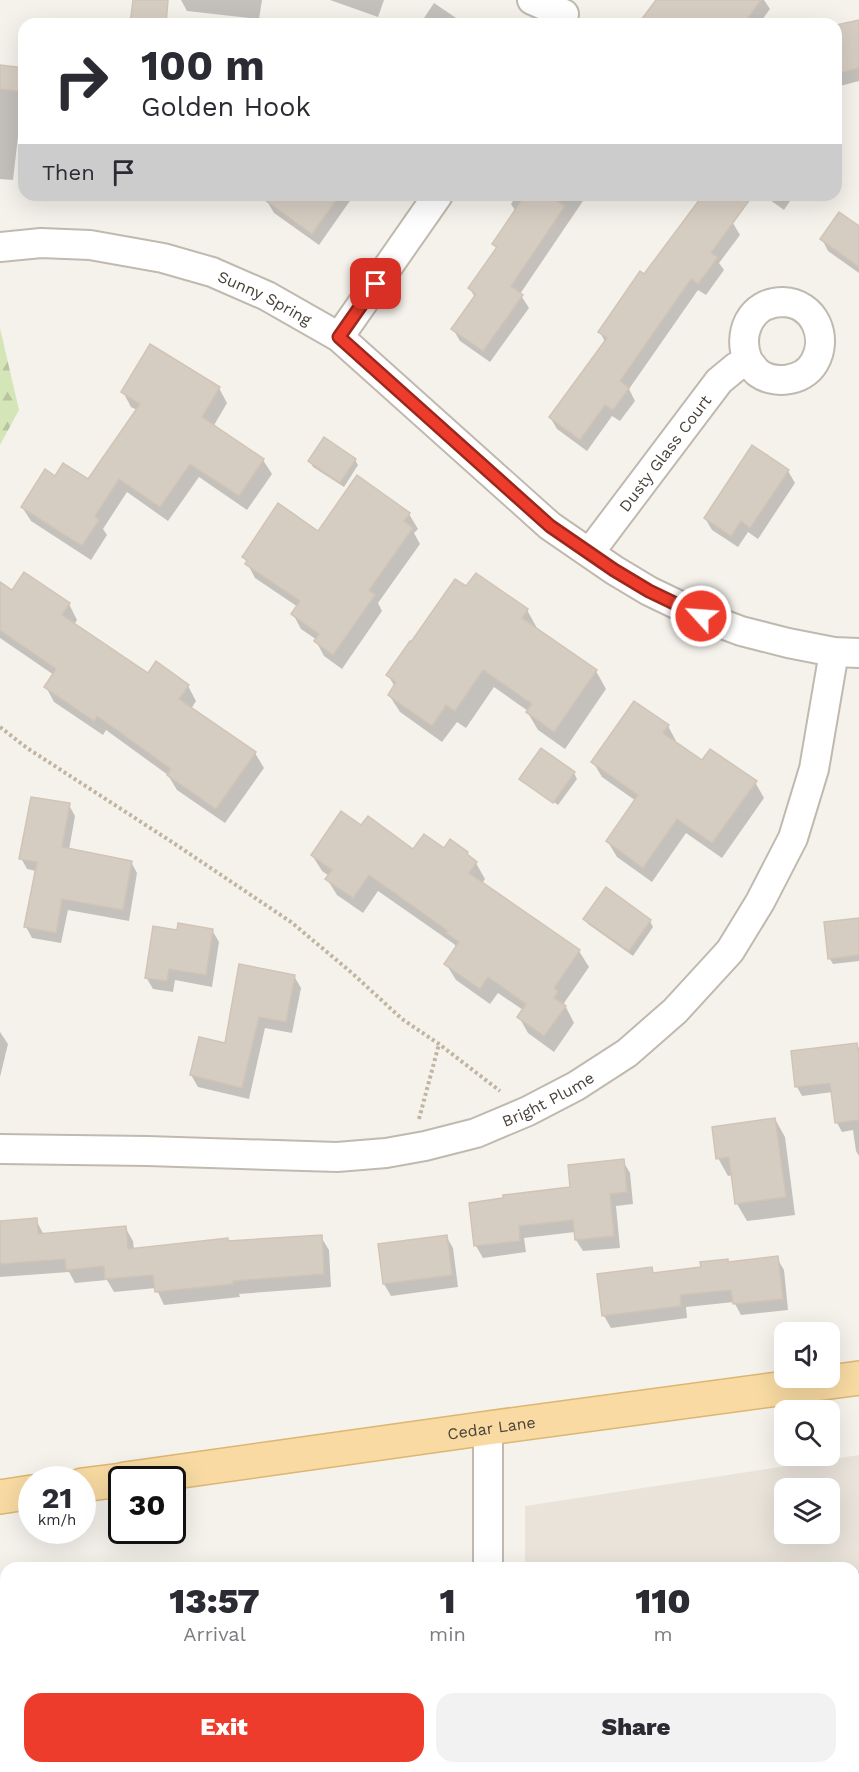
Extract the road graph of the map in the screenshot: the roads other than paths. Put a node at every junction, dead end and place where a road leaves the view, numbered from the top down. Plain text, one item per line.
1 (532, 0) edge
2 (565, 13) edge
3 (434, 201) edge
4 (0, 247) edge
5 (339, 337) junction
6 (748, 361) dead end
7 (590, 552) junction
8 (846, 653) edge
9 (0, 1149) edge
10 (859, 1378) edge
11 (488, 1428) junction
12 (186, 1470) edge
13 (18, 1494) edge
14 (0, 1497) edge
15 (488, 1562) edge

1 - 2 street
3 - 5 street
4 - 5 street, Sunny Spring
5 - 7 street, Sunny Spring
6 - 7 street, Dusty Glass Court
7 - 8 street, Sunny Spring
8 - 9 street, Bright Plume
10 - 11 main road, Cedar Lane
11 - 12 main road, Cedar Lane
11 - 15 street
13 - 14 main road

